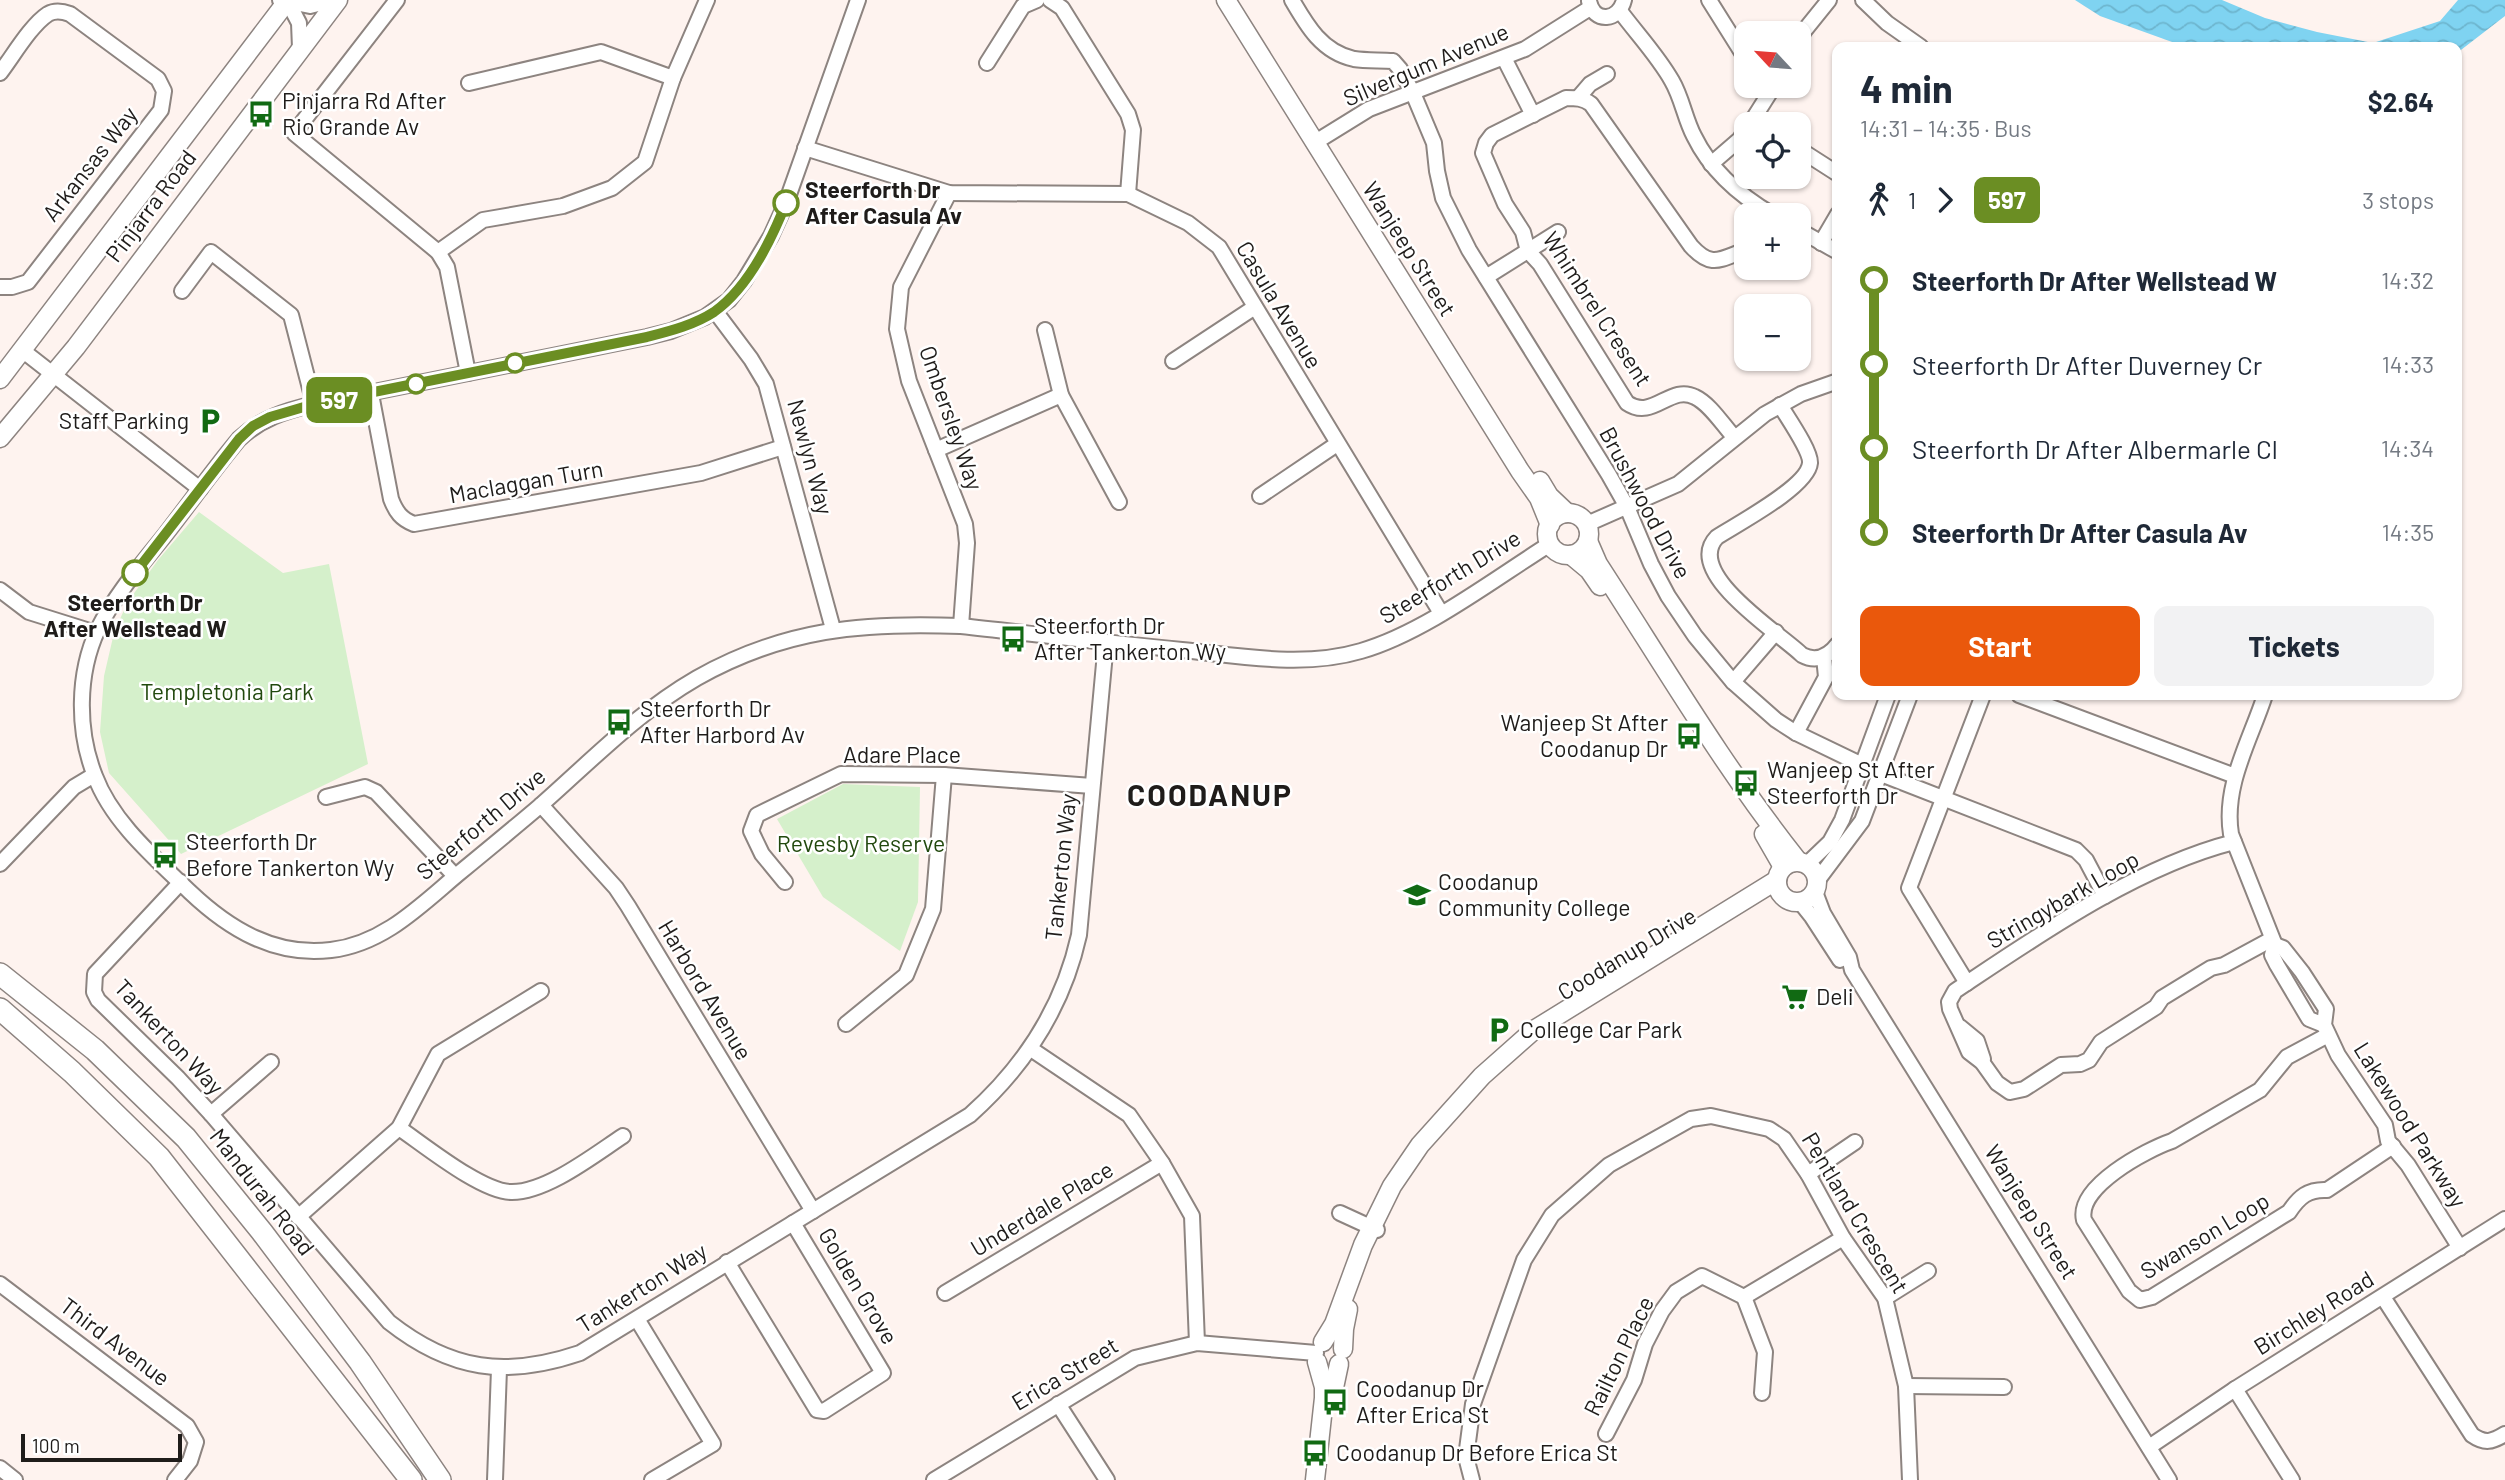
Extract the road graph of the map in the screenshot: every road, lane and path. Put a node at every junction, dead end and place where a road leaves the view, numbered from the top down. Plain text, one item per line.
1 (286, 0) edge
2 (336, 0) edge
3 (397, 0) edge
4 (707, 0) edge
5 (858, 0) edge
6 (1037, 0) edge
7 (1050, 0) edge
8 (1226, 0) edge
9 (1240, 0) edge
10 (1292, 0) edge
11 (1709, 0) edge
12 (1829, 0) edge
13 (1863, 0) edge
14 (1590, 4) edge
15 (1622, 5) edge
16 (1811, 22) edge
17 (1734, 40) edge
18 (1914, 42) edge
19 (300, 48) junction
20 (1504, 58) junction
21 (987, 63) dead end
22 (0, 73) edge
23 (1607, 74) dead end
24 (673, 78) junction
25 (469, 83) dead end
26 (1413, 93) junction
27 (1578, 98) junction
28 (1533, 115) junction
29 (1318, 140) junction
30 (1734, 144) edge
31 (805, 148) junction
32 (1811, 157) edge
33 (1711, 164) junction
34 (1832, 170) edge
35 (949, 193) junction
36 (1128, 194) junction
37 (1753, 203) edge
38 (1832, 224) edge
39 (1558, 232) dead end
40 (1811, 237) edge
41 (1821, 243) junction
42 (1832, 249) edge
43 (1528, 251) junction
44 (439, 252) junction
45 (1734, 254) edge
46 (1486, 277) junction
47 (0, 287) edge
48 (182, 291) dead end
49 (1255, 307) junction
50 (715, 311) junction
51 (1045, 330) dead end
52 (22, 350) junction
53 (1173, 361) dead end
54 (468, 373) junction
55 (54, 374) junction
56 (0, 379) edge
57 (1832, 383) edge
58 (371, 394) junction
59 (1061, 395) junction
60 (314, 404) junction
61 (1780, 405) junction
62 (1734, 437) junction
63 (0, 438) edge
64 (1337, 444) junction
65 (783, 447) junction
66 (936, 450) junction
67 (200, 489) junction
68 (1260, 496) dead end
69 (1119, 502) dead end
70 (1627, 507) junction
71 (1567, 513) junction
72 (1550, 524) junction
73 (1588, 532) junction
74 (1550, 544) junction
75 (1571, 555) junction
76 (0, 590) edge
77 (1441, 613) junction
78 (961, 626) junction
79 (833, 629) junction
80 (1776, 632) junction
81 (96, 633) junction
82 (1106, 642) junction
83 (1832, 652) edge
84 (1824, 657) junction
85 (1733, 682) junction
86 (1886, 700) edge
87 (1908, 700) edge
88 (1981, 700) edge
89 (2032, 700) edge
90 (2263, 700) edge
91 (1796, 733) junction
92 (1862, 766) junction
93 (1881, 774) junction
94 (94, 775) junction
95 (944, 775) junction
96 (2235, 776) junction
97 (1093, 786) junction
98 (326, 797) dead end
99 (1944, 798) junction
100 (541, 805) junction
101 (2234, 842) junction
102 (0, 863) edge
103 (1789, 873) junction
104 (455, 876) junction
105 (181, 882) junction
106 (785, 882) dead end
107 (1811, 891) junction
108 (2105, 896) junction
109 (2274, 942) junction
110 (0, 974) edge
111 (1967, 983) junction
112 (541, 991) dead end
113 (0, 1009) edge
114 (846, 1024) dead end
115 (2326, 1030) junction
116 (1031, 1049) junction
117 (271, 1062) dead end
118 (211, 1114) junction
119 (399, 1128) junction
120 (622, 1136) dead end
121 (1855, 1142) dead end
122 (2393, 1146) junction
123 (1162, 1163) junction
124 (1808, 1174) junction
125 (813, 1211) junction
126 (1340, 1213) dead end
127 (298, 1217) junction
128 (2505, 1219) edge
129 (793, 1223) junction
130 (1374, 1229) junction
131 (1843, 1238) junction
132 (2460, 1248) junction
133 (727, 1262) junction
134 (1927, 1271) dead end
135 (0, 1284) edge
136 (946, 1293) dead end
137 (1744, 1297) junction
138 (2383, 1297) junction
139 (1885, 1298) junction
140 (637, 1319) junction
141 (1197, 1343) junction
142 (1319, 1352) junction
143 (1341, 1357) junction
144 (499, 1369) junction
145 (1906, 1386) junction
146 (2004, 1387) dead end
147 (2235, 1389) junction
148 (1762, 1393) dead end
149 (1058, 1404) junction
150 (1606, 1434) dead end
151 (2501, 1437) edge
152 (2149, 1447) junction
153 (0, 1468) edge
154 (15, 1480) edge
155 (175, 1480) edge
156 (411, 1480) edge
157 (440, 1480) edge
158 (495, 1480) edge
159 (652, 1480) edge
160 (934, 1480) edge
161 (1107, 1480) edge
162 (1315, 1480) edge
163 (1322, 1480) edge
164 (1472, 1480) edge
165 (1910, 1480) edge
166 (2169, 1480) edge
167 (2292, 1480) edge

1 - 2 street
1 - 19 street
1 - 52 main road, Pinjarra Road
2 - 19 main road, Pinjarra Road
3 - 44 street
4 - 24 street
5 - 31 street, Steerforth Drive
6 - 21 street
7 - 36 street
8 - 29 main road, Wanjeep Street
9 - 29 main road, Wanjeep Street
10 - 26 street, Brushwood Drive
11 - 17 street
12 - 16 street
13 - 18 street
14 - 15 street
14 - 20 street, Silvergum Avenue
15 - 33 street
19 - 55 main road, Pinjarra Road
20 - 26 street, Silvergum Avenue
20 - 28 street
22 - 47 street, Arkansas Way
23 - 27 street, Whimbrel Cresent
24 - 25 street
24 - 44 street
26 - 29 street, Silvergum Avenue
26 - 46 street, Brushwood Drive
27 - 28 street, Whimbrel Cresent
27 - 45 street
28 - 43 street, Whimbrel Cresent
29 - 71 main road, Wanjeep Street
29 - 72 main road, Wanjeep Street
30 - 33 street
31 - 35 street, Casula Avenue
31 - 50 street, Steerforth Drive
32 - 34 street
33 - 37 street
35 - 36 street, Casula Avenue
35 - 66 street, Ombersley Way
36 - 49 street, Casula Avenue
38 - 41 street
39 - 43 street
40 - 41 street
41 - 42 street
43 - 46 street
43 - 62 street, Whimbrel Cresent
44 - 54 street
46 - 70 street, Brushwood Drive
48 - 60 street
49 - 53 street
49 - 64 street, Casula Avenue
50 - 54 street, Steerforth Drive
50 - 65 street, Newlyn Way
51 - 59 street
52 - 55 street
52 - 56 main road, Pinjarra Road
54 - 58 street, Steerforth Drive
55 - 63 main road, Pinjarra Road
55 - 67 street
57 - 61 street
58 - 60 street, Steerforth Drive
58 - 65 street, Maclaggan Turn
59 - 66 street
59 - 69 street
60 - 67 street, Steerforth Drive
61 - 62 street
61 - 80 street
62 - 70 street
64 - 68 street
64 - 77 street, Casula Avenue
65 - 79 street, Newlyn Way
66 - 78 street, Ombersley Way
67 - 81 street, Steerforth Drive
70 - 73 street
70 - 85 street, Brushwood Drive
71 - 72 main road
71 - 73 main road
72 - 74 main road
73 - 75 main road
73 - 103 main road
74 - 75 main road
74 - 77 street, Steerforth Drive
75 - 103 main road
76 - 81 street
77 - 82 street, Steerforth Drive
78 - 79 street, Steerforth Drive
78 - 82 street, Steerforth Drive
79 - 100 street, Steerforth Drive
80 - 84 street
80 - 85 street
81 - 94 street, Steerforth Drive
82 - 97 street, Tankerton Way
83 - 84 street
84 - 91 street
85 - 91 street, Brushwood Drive
86 - 92 street
87 - 93 street
88 - 99 street
89 - 96 street
90 - 96 street, Lakewood Parkway
91 - 92 street, Brushwood Drive
92 - 93 street, Brushwood Drive
92 - 103 street
93 - 99 street, Brushwood Drive
93 - 107 street
94 - 102 street
94 - 105 street, Steerforth Drive
95 - 97 street, Adare Place
95 - 106 street, Adare Place
95 - 114 street
96 - 101 street, Lakewood Parkway
97 - 116 street, Tankerton Way
98 - 104 street
99 - 108 street, Brushwood Drive
99 - 111 street
100 - 104 street, Steerforth Drive
100 - 125 street, Harbord Avenue
101 - 108 street, Stringybark Loop
101 - 109 street, Lakewood Parkway
103 - 107 main road
103 - 107 main road
103 - 130 main road, Coodanup Drive
104 - 105 street, Steerforth Drive
105 - 118 street, Tankerton Way
107 - 152 street, Wanjeep Street
108 - 111 street, Stringybark Loop
109 - 111 street, Stringybark Loop
109 - 115 street, Lakewood Parkway
110 - 157 highway, Mandurah Road
112 - 119 street
113 - 156 highway
115 - 122 street, Lakewood Parkway
115 - 122 street, Swanson Loop
116 - 123 street
116 - 125 street, Tankerton Way
117 - 118 street
118 - 127 street, Tankerton Way
119 - 120 street
119 - 127 street
121 - 124 street
122 - 132 street, Lakewood Parkway
123 - 136 street, Underdale Place
123 - 141 street
124 - 131 street, Pentland Crescent
124 - 164 street, Pentland Crescent
125 - 129 street, Tankerton Way
126 - 130 street
127 - 144 street, Tankerton Way
128 - 132 street, Birchley Road
129 - 133 street, Tankerton Way
129 - 133 street, Golden Grove
130 - 142 main road, Coodanup Drive
130 - 143 main road, Coodanup Drive
131 - 137 street
131 - 139 street, Pentland Crescent
132 - 138 street, Birchley Road
133 - 140 street, Tankerton Way
134 - 139 street
135 - 155 street, Third Avenue
137 - 148 street
137 - 150 street, Railton Place
138 - 147 street, Birchley Road
138 - 151 street
139 - 145 street, Pentland Crescent
140 - 144 street, Tankerton Way
140 - 159 street
141 - 142 street, Erica Street
141 - 149 street, Erica Street
142 - 143 main road
142 - 143 main road
142 - 162 main road
143 - 163 main road, Coodanup Drive
144 - 158 street
145 - 146 street
145 - 165 street, Pentland Crescent
147 - 152 street, Birchley Road
147 - 167 street
149 - 160 street, Erica Street
149 - 161 street
152 - 166 street, Wanjeep Street
153 - 154 street

